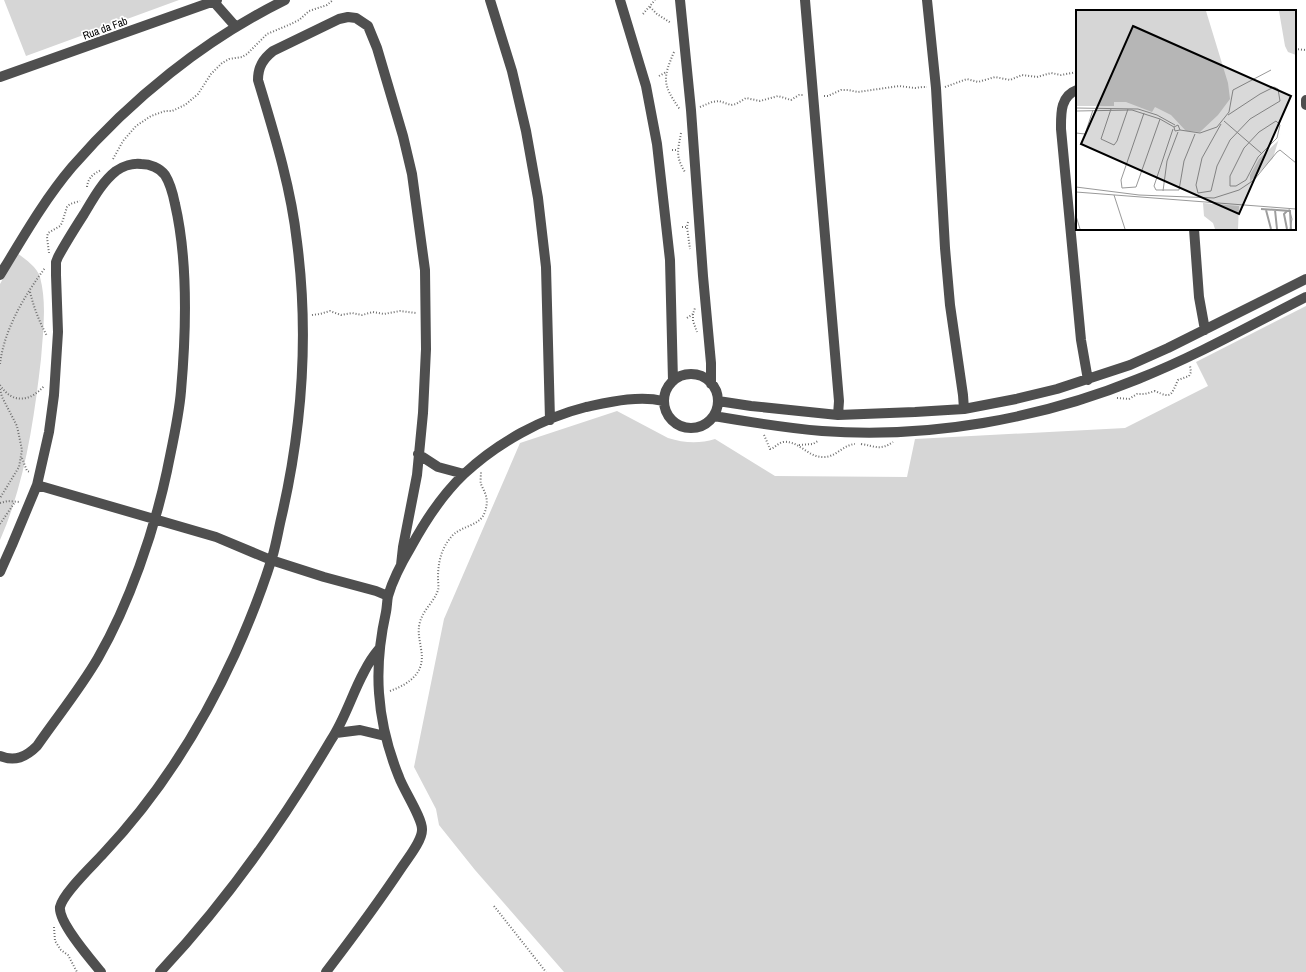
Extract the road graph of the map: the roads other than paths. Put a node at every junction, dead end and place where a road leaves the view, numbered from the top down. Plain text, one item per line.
1 (285, 0) edge
2 (490, 0) edge
3 (620, 0) edge
4 (680, 0) edge
5 (805, 0) edge
6 (927, 0) edge
7 (215, 1) edge
8 (236, 27) junction
9 (0, 77) edge
10 (1076, 90) edge
11 (1306, 100) edge
12 (1306, 105) edge
13 (1194, 230) edge
14 (0, 275) edge
15 (1306, 279) edge
16 (1306, 297) edge
17 (1205, 330) junction
18 (673, 380) junction
19 (1088, 380) junction
20 (711, 384) junction
21 (663, 401) junction
22 (718, 401) junction
23 (964, 409) junction
24 (838, 415) junction
25 (714, 416) junction
26 (550, 420) junction
27 (418, 454) junction
28 (464, 474) junction
29 (38, 481) junction
30 (154, 519) junction
31 (271, 560) junction
32 (401, 565) junction
33 (0, 572) edge
34 (388, 596) junction
35 (379, 649) junction
36 (336, 733) junction
37 (385, 736) junction
38 (0, 756) edge
39 (101, 972) edge
40 (160, 972) edge
41 (326, 972) edge

1 - 8 street
2 - 26 street
3 - 18 street
4 - 20 street
5 - 24 street
6 - 23 street
7 - 8 street
7 - 9 street, Rua da Fab
8 - 14 street
10 - 19 street
11 - 12 street
13 - 17 street
15 - 17 street
16 - 25 street
17 - 19 street
18 - 20 street
18 - 21 street
19 - 23 street
20 - 22 street
21 - 25 street
21 - 26 street
22 - 24 street
22 - 25 street
23 - 24 street
26 - 28 street
27 - 28 street
27 - 31 street
27 - 32 street
28 - 32 street
29 - 30 street
29 - 30 street
29 - 33 street
30 - 31 street
30 - 38 street
31 - 34 street
31 - 39 street
32 - 34 street
34 - 35 street
35 - 36 street
35 - 37 street
36 - 37 street
36 - 40 street
37 - 41 street

